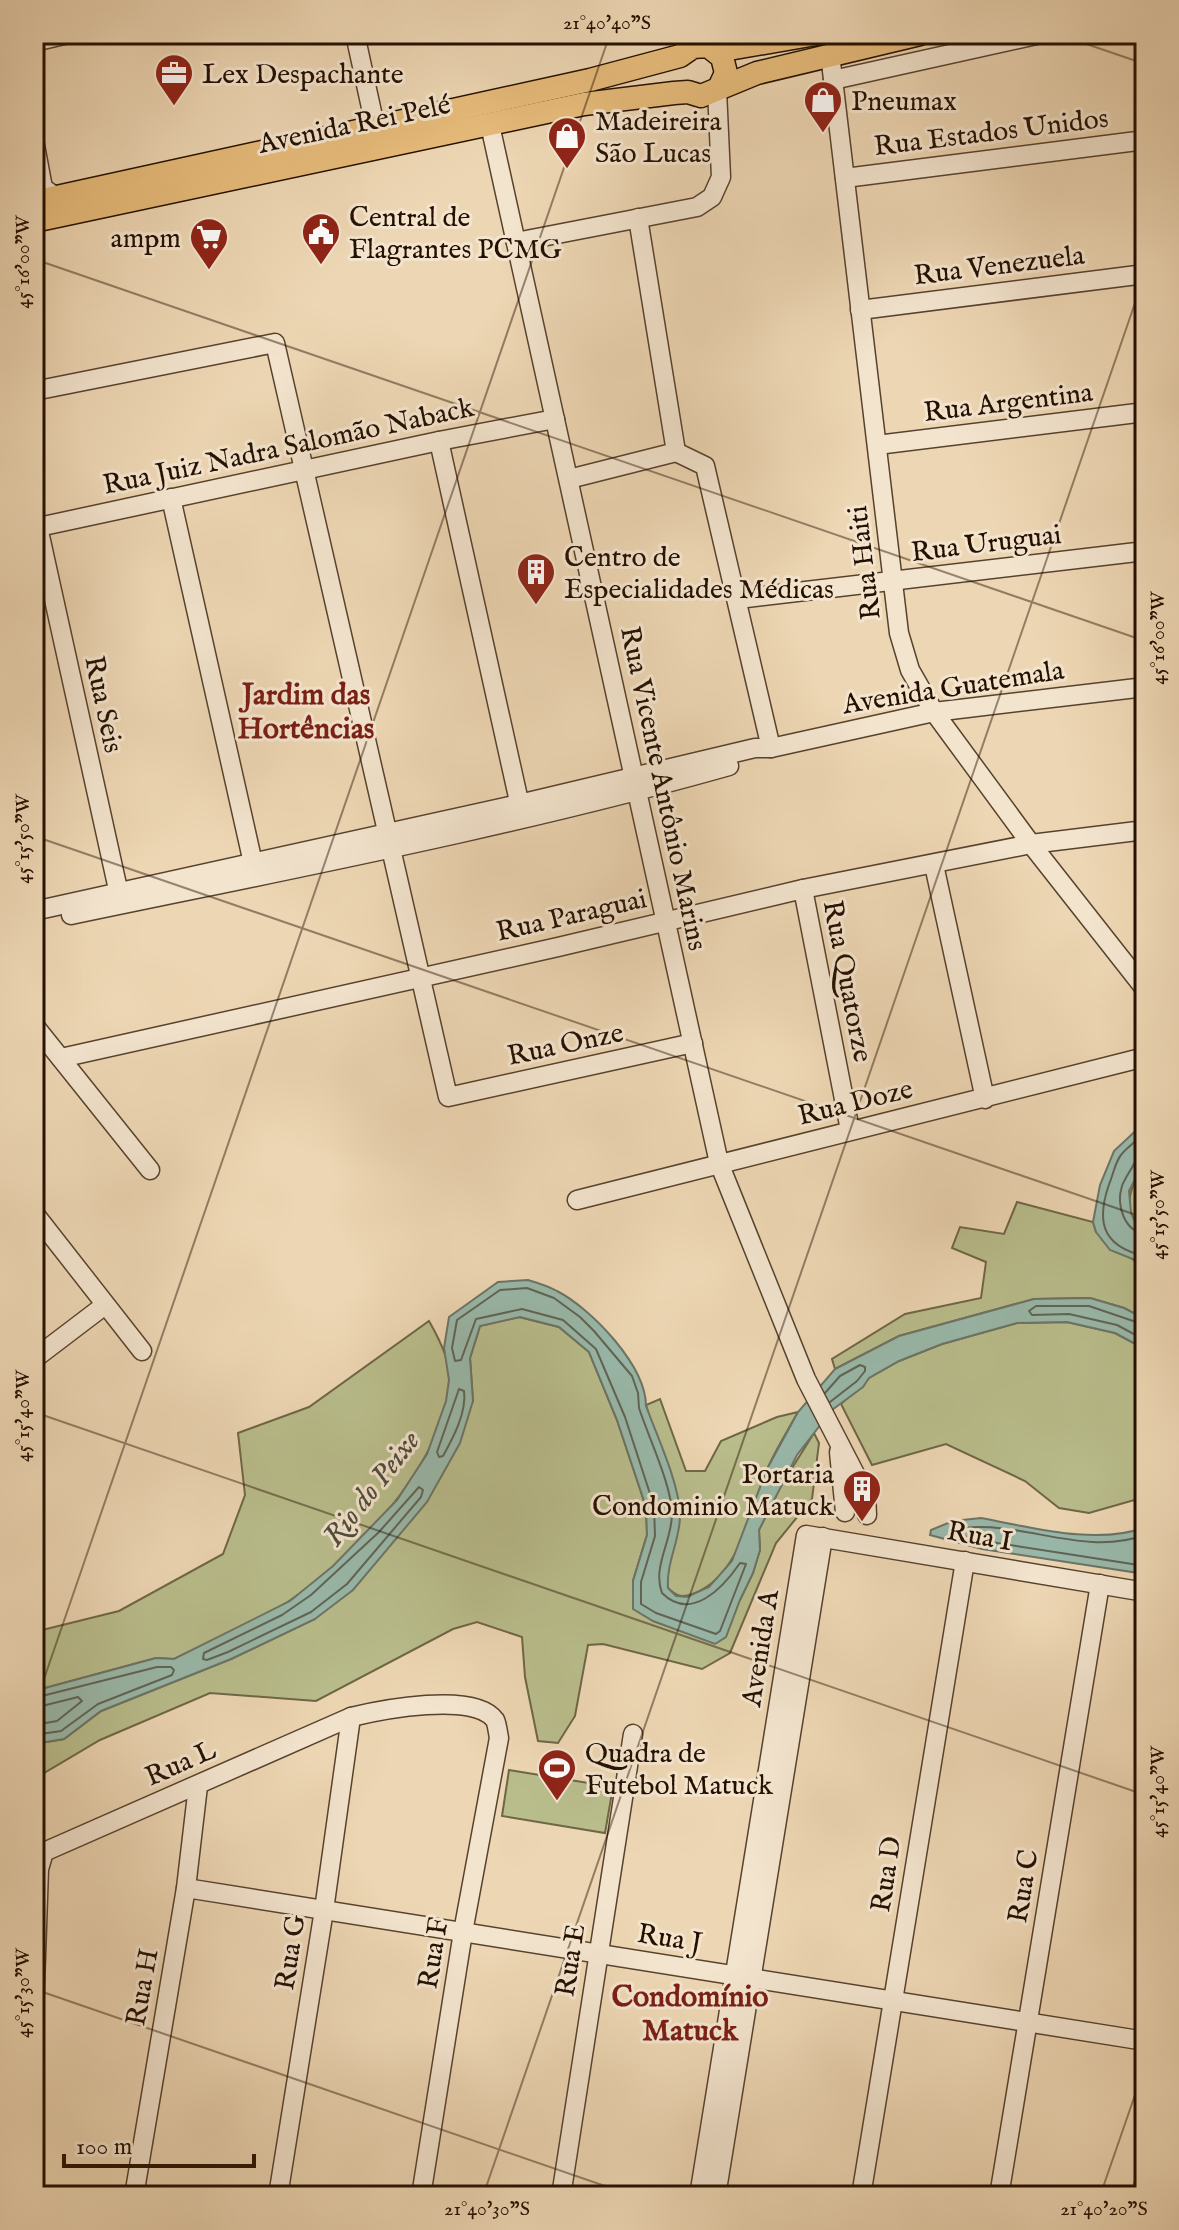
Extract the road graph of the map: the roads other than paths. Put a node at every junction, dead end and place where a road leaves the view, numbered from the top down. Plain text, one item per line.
1 (68, 34) edge
2 (355, 34) edge
3 (816, 34) edge
4 (920, 34) edge
5 (1041, 34) edge
6 (34, 42) edge
7 (695, 45) edge
8 (830, 54) junction
9 (833, 80) junction
10 (706, 92) junction
11 (490, 125) junction
12 (375, 126) junction
13 (34, 140) edge
14 (1145, 140) edge
15 (845, 178) junction
16 (45, 200) edge
17 (638, 218) junction
18 (34, 221) edge
19 (516, 242) junction
20 (1145, 274) edge
21 (860, 310) junction
22 (34, 391) edge
23 (1145, 412) edge
24 (555, 419) junction
25 (439, 441) junction
26 (877, 445) junction
27 (676, 452) junction
28 (305, 471) junction
29 (569, 479) junction
30 (171, 498) junction
31 (36, 528) edge
32 (1145, 551) edge
33 (893, 582) junction
34 (738, 599) junction
35 (1145, 687) edge
36 (934, 712) junction
37 (771, 748) junction
38 (635, 785) junction
39 (521, 811) junction
40 (1145, 830) edge
41 (389, 841) junction
42 (1031, 844) junction
43 (253, 863) junction
44 (934, 865) junction
45 (803, 889) junction
46 (120, 898) junction
47 (34, 911) edge
48 (666, 920) junction
49 (34, 923) edge
50 (420, 977) junction
51 (1145, 989) edge
52 (34, 1025) edge
53 (693, 1043) junction
54 (1145, 1057) edge
55 (61, 1058) junction
56 (985, 1099) junction
57 (850, 1130) junction
58 (719, 1163) junction
59 (150, 1170) dead end
60 (577, 1200) dead end
61 (38, 1226) edge
62 (105, 1305) junction
63 (142, 1351) dead end
64 (34, 1359) edge
65 (856, 1528) junction
66 (814, 1536) joint
67 (965, 1561) junction
68 (1100, 1584) junction
69 (1145, 1592) edge
70 (351, 1717) junction
71 (495, 1721) joint
72 (633, 1734) dead end
73 (198, 1786) junction
74 (186, 1888) junction
75 (324, 1910) junction
76 (463, 1932) junction
77 (599, 1954) junction
78 (742, 1977) junction
79 (893, 2001) junction
80 (34, 2014) edge
81 (1028, 2022) junction
82 (1145, 2041) edge
83 (1145, 2178) edge
84 (134, 2196) edge
85 (278, 2196) edge
86 (421, 2196) edge
87 (561, 2196) edge
88 (699, 2196) edge
89 (716, 2196) edge
90 (861, 2196) edge
91 (999, 2196) edge
92 (1142, 2196) edge

1 - 6 street
2 - 12 street
3 - 7 main road, Avenida Rei Pelé
4 - 8 main road, Avenida Rei Pelé
5 - 9 street
7 - 10 main road
7 - 10 main road
7 - 12 main road, Avenida Rei Pelé
8 - 9 street, Rua Haiti
8 - 10 main road, Avenida Rei Pelé
9 - 15 street, Rua Haiti
10 - 11 main road, Avenida Rei Pelé
10 - 17 street
11 - 18 main road, Avenida Rei Pelé
11 - 19 street, Rua Vicente Antônio Marins
12 - 16 main road, Avenida Rei Pelé
13 - 16 street
14 - 15 street, Rua Estados Unidos
15 - 21 street, Rua Haiti
17 - 19 street
17 - 27 street
19 - 24 street, Rua Vicente Antônio Marins
20 - 21 street, Rua Venezuela
21 - 26 street, Rua Haiti
22 - 28 street
23 - 26 street, Rua Argentina
24 - 25 street, Rua Juiz Nadra Salomão Naback
24 - 29 street, Rua Vicente Antônio Marins
25 - 28 street, Rua Juiz Nadra Salomão Naback
25 - 39 street
26 - 33 street, Rua Haiti
27 - 29 street
27 - 34 street
28 - 30 street, Rua Juiz Nadra Salomão Naback
28 - 41 street
29 - 38 street, Rua Vicente Antônio Marins
30 - 31 street, Rua Juiz Nadra Salomão Naback
30 - 43 street
31 - 46 street, Rua Seis
32 - 33 street, Rua Uruguai
33 - 34 street, Rua Uruguai
33 - 36 street, Rua Haiti
34 - 37 street
35 - 36 street, Avenida Guatemala
36 - 37 street, Avenida Guatemala
36 - 42 street, Rua Haiti
37 - 38 street, Avenida Guatemala
38 - 39 street, Avenida Guatemala
38 - 48 street, Rua Vicente Antônio Marins
39 - 41 street, Avenida Guatemala
40 - 42 street, Rua Paraguai
41 - 43 street
41 - 46 street
41 - 50 street
42 - 44 street, Rua Paraguai
42 - 51 street, Rua Haiti
43 - 46 street
44 - 45 street, Rua Paraguai
44 - 56 street
45 - 48 street, Rua Paraguai
45 - 57 street, Rua Quatorze
46 - 47 street
46 - 49 street
48 - 50 street, Rua Paraguai
48 - 53 street, Rua Vicente Antônio Marins
50 - 53 street, Rua Onze
50 - 55 street, Rua Paraguai
52 - 55 street
53 - 58 street, Rua Vicente Antônio Marins
54 - 56 street, Rua Doze
55 - 59 street
56 - 57 street, Rua Doze
57 - 58 street, Rua Doze
58 - 60 street, Rua Doze
58 - 65 street, Rua Vicente Antônio Marins
61 - 62 street
62 - 63 street
62 - 64 street
65 - 66 street, Rua I
65 - 67 street, Rua I
66 - 78 street, Avenida A
67 - 68 street, Rua I
67 - 79 street, Rua D
68 - 69 street, Rua I
68 - 81 street, Rua C
70 - 71 street, Rua L
70 - 73 street, Rua L
70 - 75 street, Rua G
71 - 76 street, Rua F
72 - 77 street, Rua E
73 - 74 street, Rua H
73 - 80 street, Rua L
74 - 75 street, Rua J
74 - 84 street, Rua H
75 - 76 street, Rua J
75 - 85 street, Rua G
76 - 77 street, Rua J
76 - 86 street, Rua F
77 - 78 street, Rua J
77 - 87 street, Rua E
78 - 79 street, Rua J
78 - 88 street, Avenida A
78 - 89 street, Avenida A
79 - 81 street, Rua J
79 - 90 street, Rua D
81 - 82 street, Rua J
81 - 91 street, Rua C
83 - 92 street

